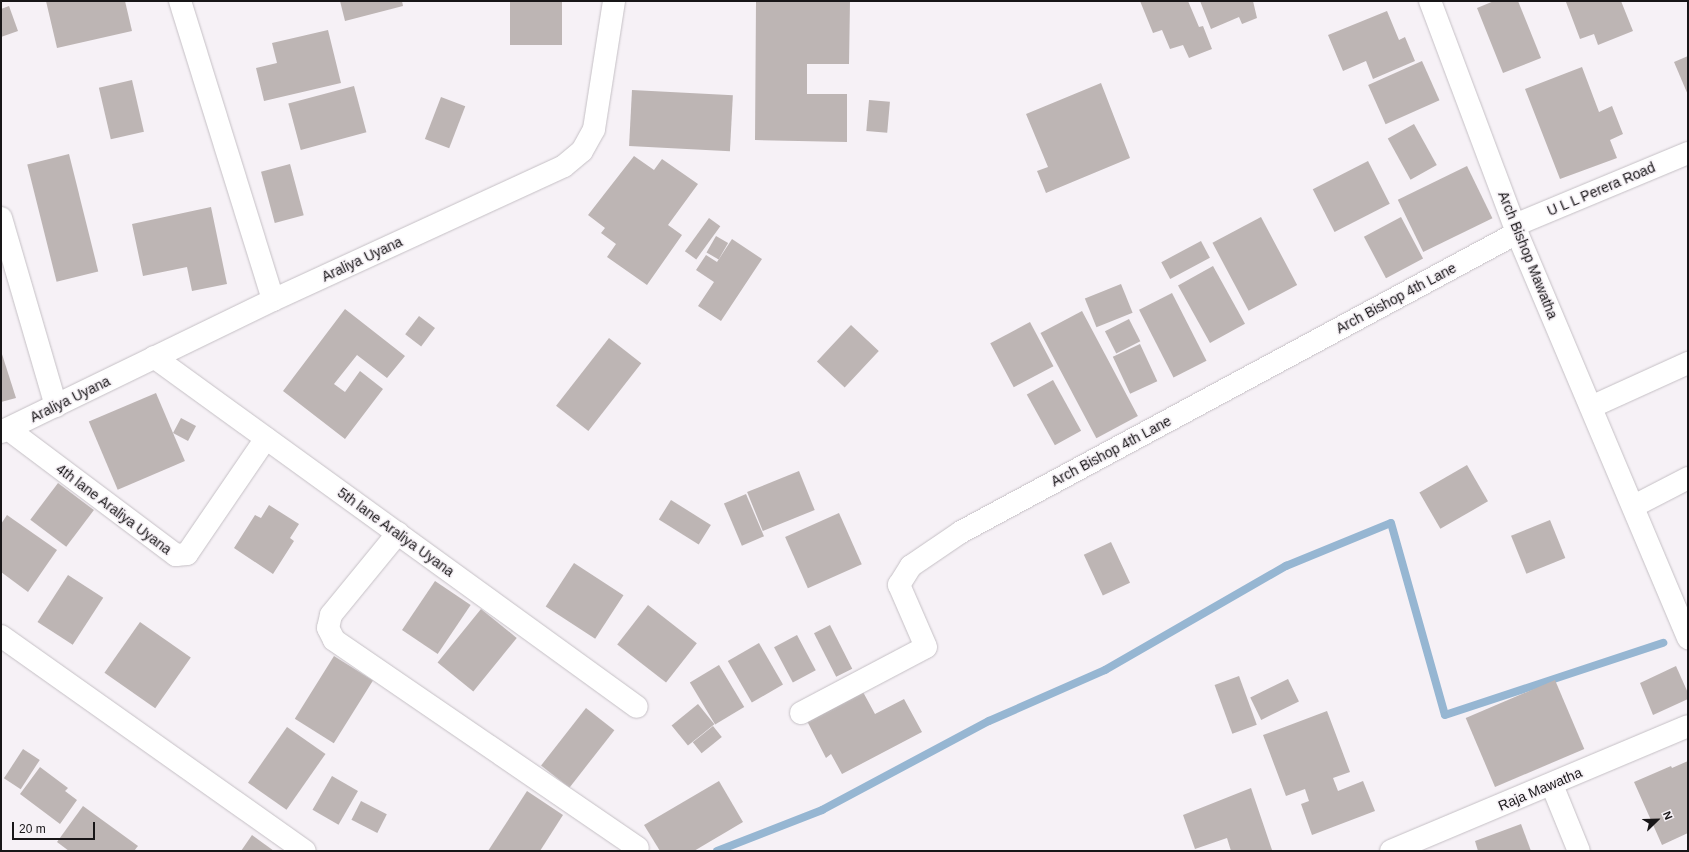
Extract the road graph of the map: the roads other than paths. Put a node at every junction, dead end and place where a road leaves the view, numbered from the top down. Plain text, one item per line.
1 (180, 1) edge
2 (614, 1) edge
3 (1430, 1) edge
4 (1688, 152) edge
5 (1, 218) edge
6 (1516, 229) junction
7 (273, 300) junction
8 (154, 357) junction
9 (1688, 363) edge
10 (56, 406) junction
11 (1591, 407) junction
12 (4, 431) edge
13 (266, 438) junction
14 (1688, 478) edge
15 (1634, 506) junction
16 (398, 533) junction
17 (1, 636) edge
18 (1688, 638) edge
19 (637, 707) dead end
20 (800, 713) dead end
21 (1688, 726) edge
22 (1552, 785) junction
23 (638, 848) dead end
24 (305, 851) edge
25 (1391, 851) edge
26 (1579, 851) edge

1 - 7 street
2 - 7 street, Araliya Uyana
3 - 6 street, Arch Bishop Mawatha
4 - 6 street, U L L Perera Road
5 - 10 street
6 - 11 street, Arch Bishop Mawatha
6 - 20 street, Arch Bishop 4th Lane
7 - 8 street, Araliya Uyana
8 - 10 street, Araliya Uyana
8 - 13 street, 5th lane Araliya Uyana
9 - 11 street
10 - 12 street, Araliya Uyana
11 - 15 street, Arch Bishop Mawatha
12 - 13 street, 4th lane Araliya Uyana
13 - 16 street, 5th lane Araliya Uyana
14 - 15 street
15 - 18 street, Arch Bishop Mawatha
16 - 19 street, 5th lane Araliya Uyana
16 - 23 street
17 - 24 street
21 - 22 street, Raja Mawatha
22 - 25 street, Raja Mawatha
22 - 26 street

